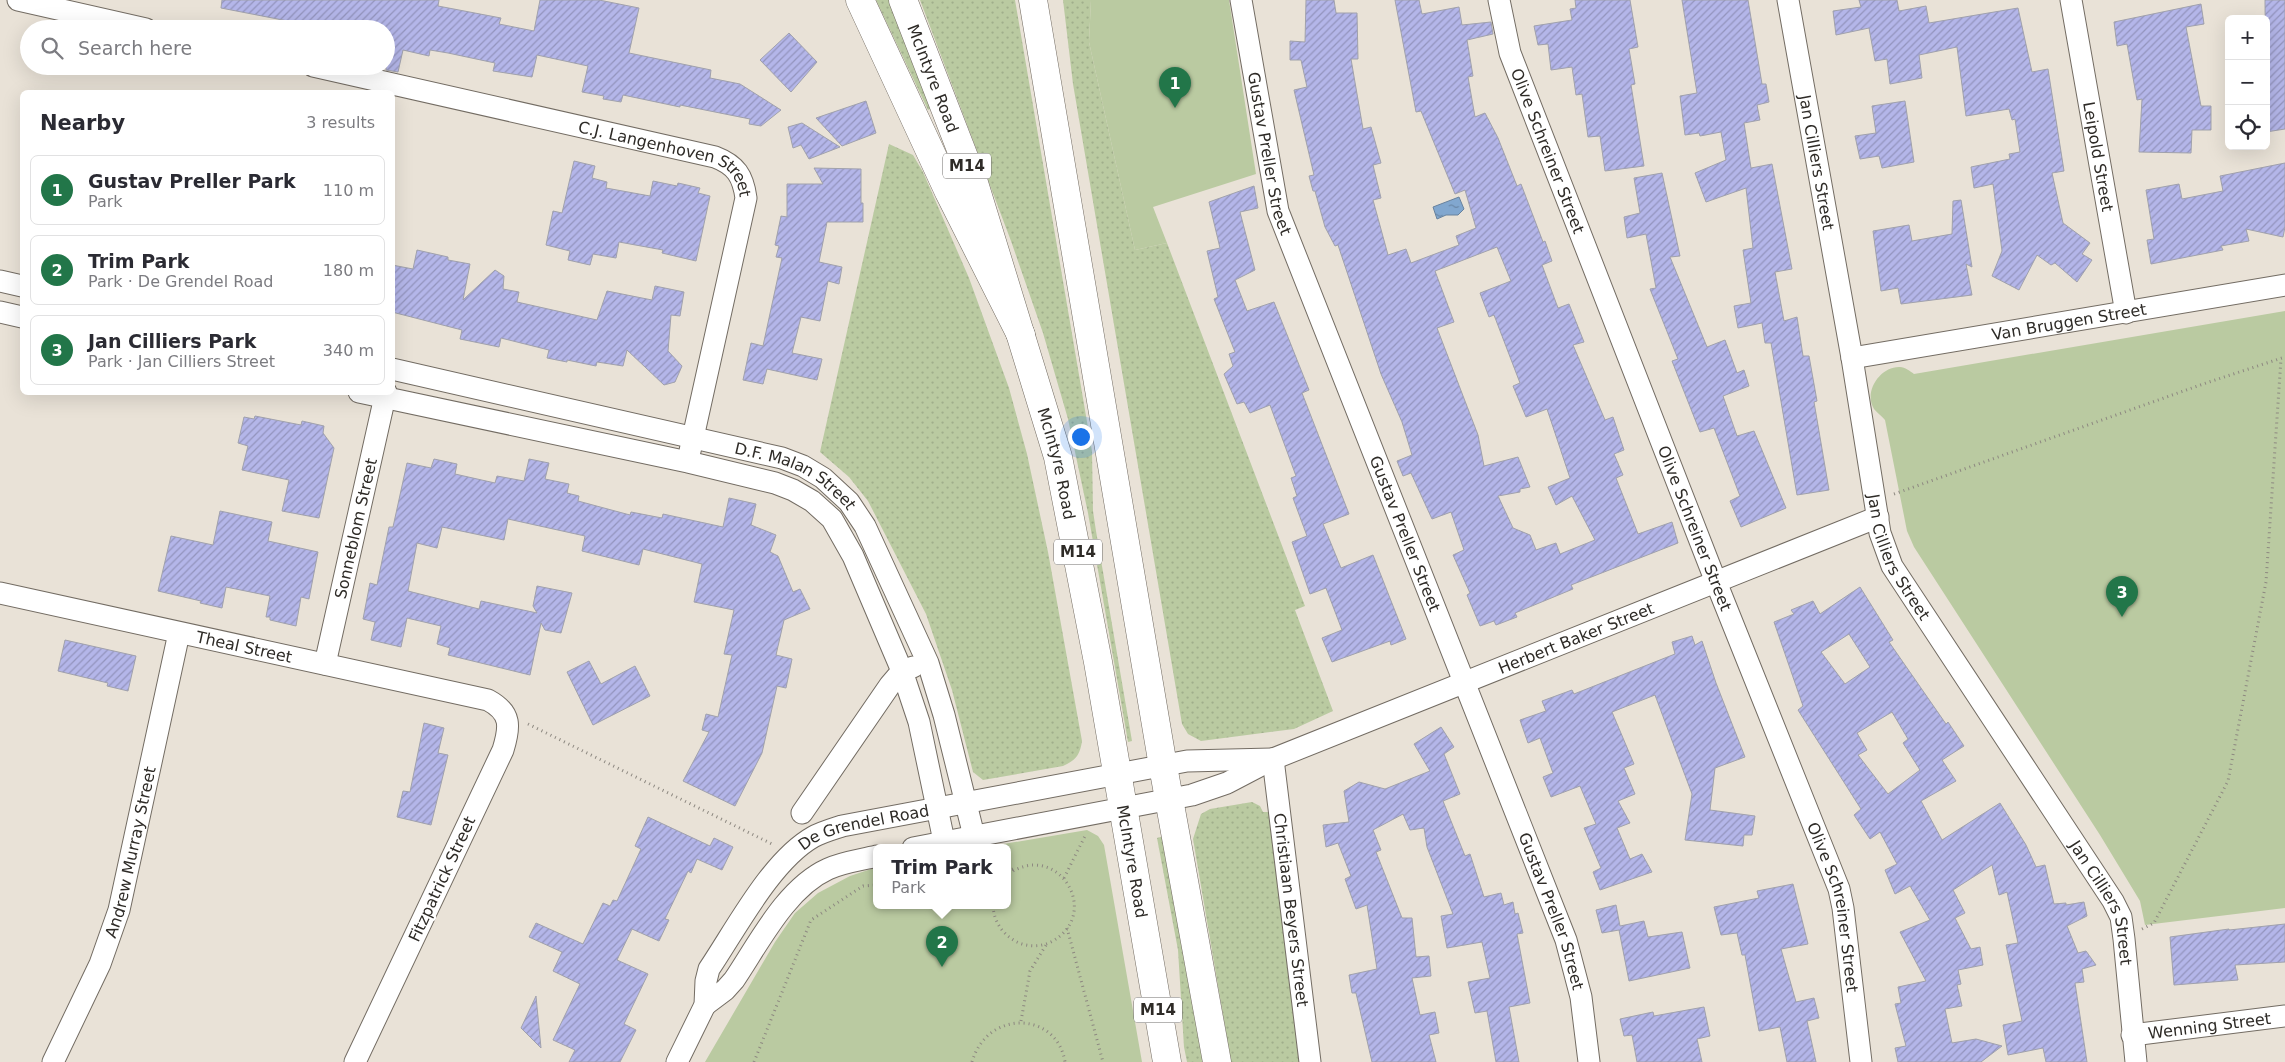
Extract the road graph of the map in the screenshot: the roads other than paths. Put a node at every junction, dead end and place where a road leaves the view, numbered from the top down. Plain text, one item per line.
1 (18, 0) edge
2 (860, 0) edge
3 (903, 0) edge
4 (1033, 0) edge
5 (1241, 0) edge
6 (1499, 0) edge
7 (1788, 0) edge
8 (2071, 0) edge
9 (106, 20) edge
10 (353, 75) edge
11 (0, 281) edge
12 (2285, 284) edge
13 (20, 286) edge
14 (0, 312) edge
15 (2126, 313) junction
16 (20, 317) edge
17 (1021, 335) junction
18 (1852, 358) junction
19 (395, 370) edge
20 (385, 395) edge
21 (693, 437) junction
22 (688, 462) junction
23 (1878, 517) junction
24 (1716, 582) junction
25 (0, 594) edge
26 (178, 633) junction
27 (928, 662) junction
28 (325, 664) junction
29 (902, 671) junction
30 (1465, 682) junction
31 (505, 713) joint
32 (1273, 759) junction
33 (1163, 766) junction
34 (1116, 774) junction
35 (1169, 800) junction
36 (967, 803) junction
37 (938, 808) junction
38 (1122, 809) junction
39 (802, 813) dead end
40 (974, 836) junction
41 (944, 841) junction
42 (931, 844) edge
43 (873, 857) edge
44 (705, 1005) junction
45 (2285, 1016) edge
46 (2132, 1035) junction
47 (53, 1062) edge
48 (355, 1062) edge
49 (677, 1062) edge
50 (1167, 1062) edge
51 (1216, 1062) edge
52 (1310, 1062) edge
53 (1589, 1062) edge
54 (1861, 1062) edge
55 (2136, 1062) edge

1 - 9 street
2 - 17 main road
3 - 17 main road, McIntyre Road / M14
4 - 33 main road, M14
5 - 30 street, Gustav Preller Street
6 - 24 street, Olive Schreiner Street
7 - 18 street, Jan Cilliers Street
8 - 15 street, Leipold Street
10 - 21 street, C.J. Langenhoven Street
11 - 13 street
12 - 15 street, Van Bruggen Street
14 - 16 street
15 - 18 street, Van Bruggen Street
17 - 34 main road, McIntyre Road / M14
18 - 23 street, Jan Cilliers Street
19 - 21 street, D.F. Malan Street
20 - 22 street, D.F. Malan Street
20 - 28 street, Sonneblom Street
21 - 22 street, C.J. Langenhoven Street
21 - 27 street, D.F. Malan Street
22 - 29 street, D.F. Malan Street
23 - 24 street, Herbert Baker Street
23 - 46 street, Jan Cilliers Street
24 - 30 street, Herbert Baker Street
24 - 54 street, Olive Schreiner Street
25 - 26 street, Theal Street
26 - 28 street, Theal Street
26 - 47 street, Andrew Murray Street
27 - 29 street
27 - 36 street, D.F. Malan Street
28 - 31 street, Theal Street
29 - 37 street, D.F. Malan Street
29 - 39 street
30 - 32 street, Herbert Baker Street
30 - 53 street, Gustav Preller Street
31 - 48 street, Fitzpatrick Street
32 - 33 street, Herbert Baker Street
32 - 35 street, Herbert Baker Street
32 - 52 street, Christiaan Beyers Street
33 - 34 street, Herbert Baker Street
33 - 35 main road, M14
34 - 36 street, De Grendel Road
34 - 38 main road, McIntyre Road / M14
35 - 38 street, Herbert Baker Street
35 - 51 main road, M14
36 - 37 street, De Grendel Road
36 - 40 street, D.F. Malan Street
37 - 41 street, D.F. Malan Street
37 - 44 street, De Grendel Road
38 - 40 street, De Grendel Road
38 - 50 main road, McIntyre Road / M14
40 - 41 street, De Grendel Road
41 - 42 street, De Grendel Road
43 - 44 street, De Grendel Road
44 - 49 street, De Grendel Road
45 - 46 street, Wenning Street
46 - 55 street, Jan Cilliers Street

